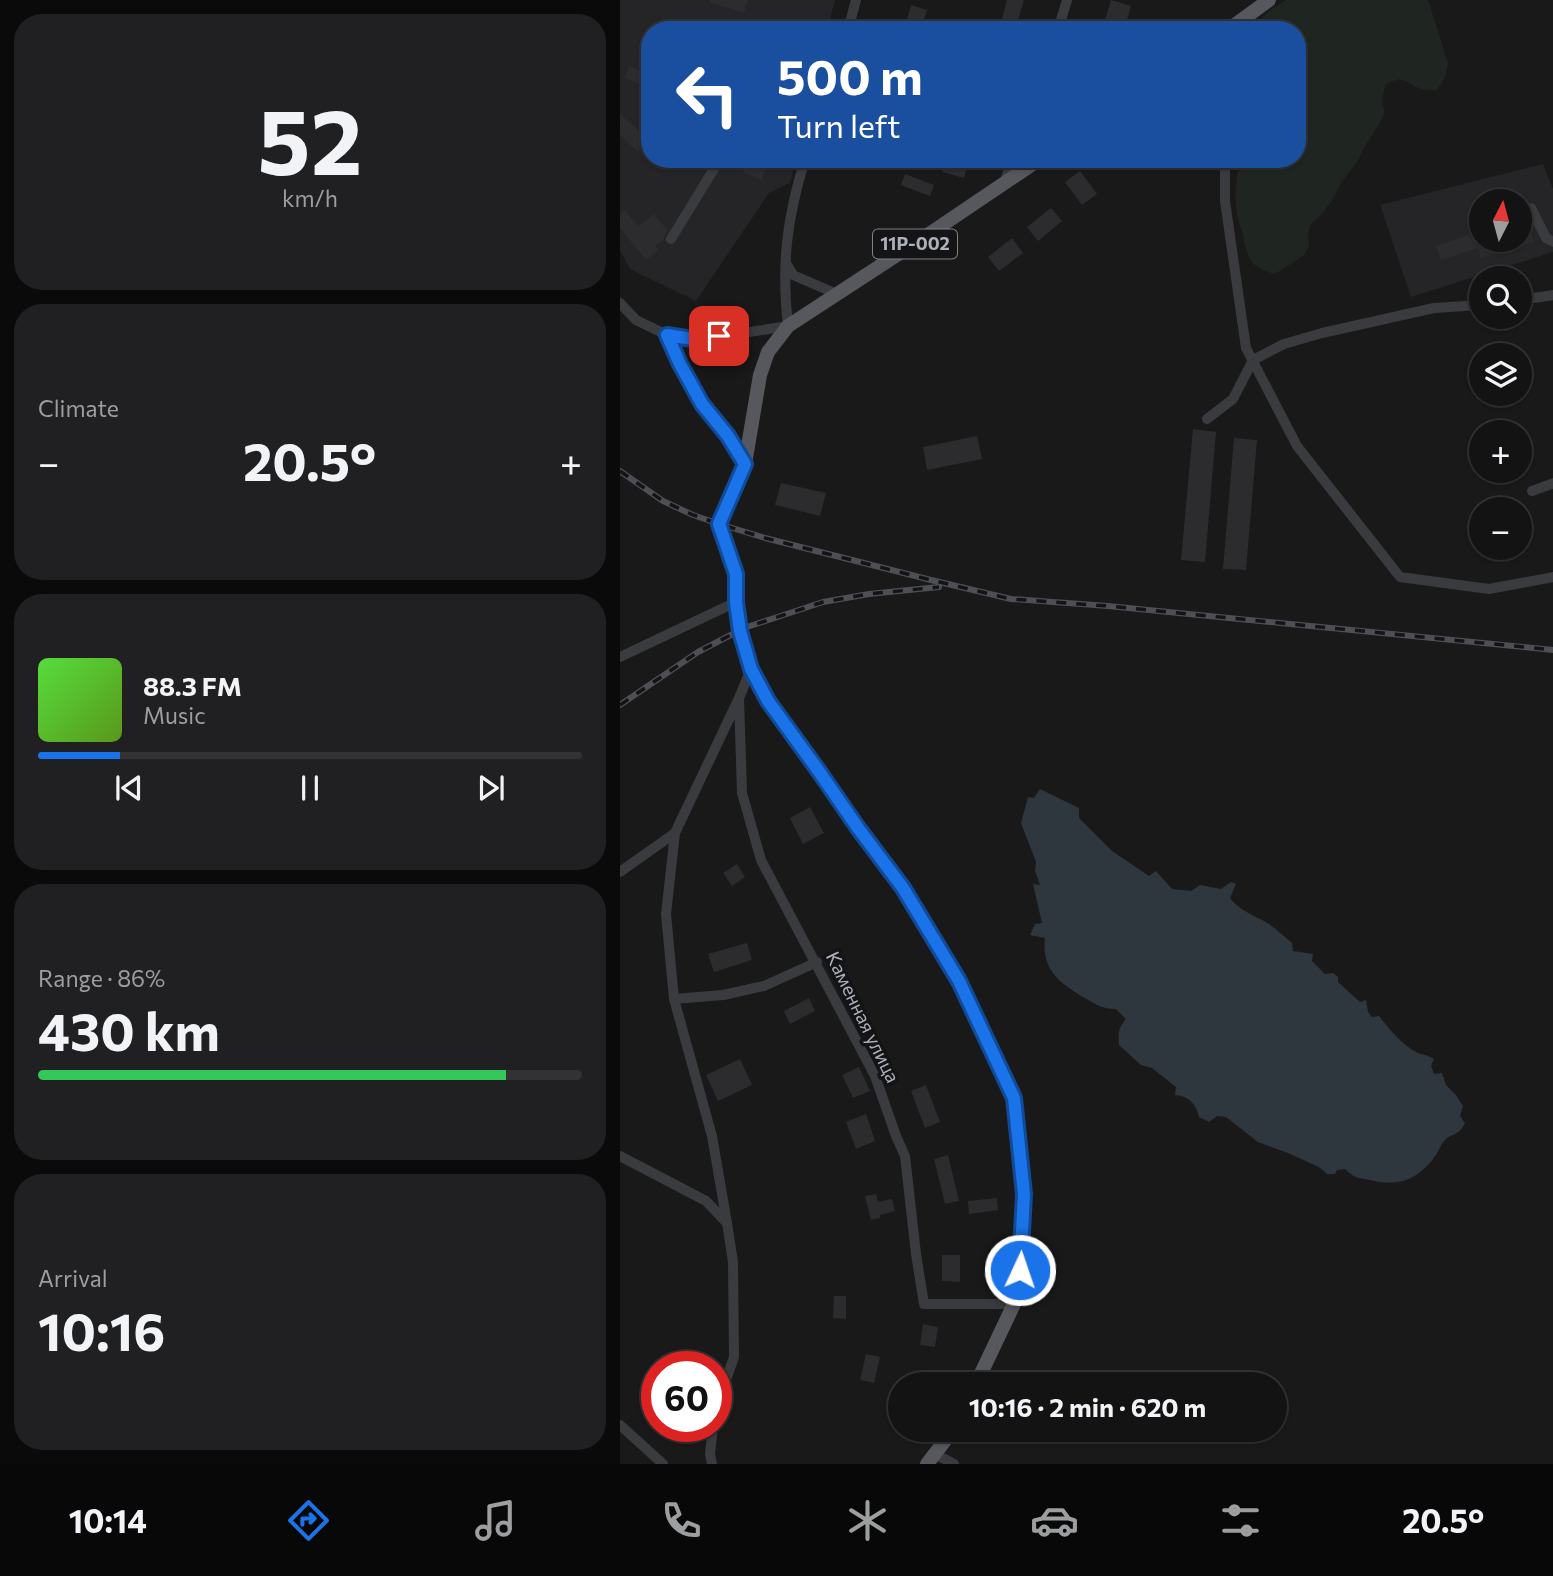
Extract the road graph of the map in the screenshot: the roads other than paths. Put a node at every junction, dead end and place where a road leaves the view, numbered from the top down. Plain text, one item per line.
1 (856, 0) edge
2 (1067, 0) edge
3 (1269, 0) edge
4 (850, 21) edge
5 (1062, 21) edge
6 (1240, 21) edge
7 (714, 168) edge
8 (803, 168) edge
9 (1009, 168) edge
10 (1027, 168) edge
11 (1225, 168) edge
12 (1004, 184) junction
13 (1532, 210) edge
14 (671, 239) dead end
15 (1553, 242) edge
16 (784, 261) junction
17 (837, 293) junction
18 (1553, 295) edge
19 (1532, 298) edge
20 (620, 303) edge
21 (1469, 306) edge
22 (788, 326) junction
23 (667, 335) junction
24 (1253, 360) junction
25 (1207, 419) dead end
26 (745, 464) junction
27 (1553, 483) edge
28 (1532, 491) dead end
29 (1553, 577) edge
30 (736, 602) junction
31 (620, 657) edge
32 (751, 669) junction
33 (739, 698) junction
34 (675, 833) junction
35 (620, 872) edge
36 (817, 962) junction
37 (674, 999) junction
38 (620, 1156) edge
39 (727, 1223) junction
40 (1014, 1304) junction
41 (732, 1363) edge
42 (982, 1372) edge
43 (620, 1424) edge
44 (711, 1442) edge
45 (944, 1442) edge
46 (931, 1459) edge
47 (663, 1464) edge
48 (712, 1464) edge
49 (954, 1464) edge

1 - 4 street
2 - 5 street
3 - 6 main road
7 - 14 street
8 - 16 street
9 - 12 street
10 - 12 main road, 11Р-002
11 - 24 street
12 - 17 main road, 11Р-002
13 - 15 street
16 - 17 street
16 - 22 street
17 - 22 main road, 11Р-002
18 - 19 street
20 - 23 street
21 - 24 street
22 - 23 street
22 - 26 main road, 11Р-002
23 - 26 street
24 - 25 street
24 - 29 street
26 - 30 main road, 11Р-002
27 - 28 street
30 - 31 street
30 - 32 main road, 11Р-002
32 - 33 street, Каменная улица
32 - 40 main road, 11Р-002
33 - 34 street
33 - 36 street, Каменная улица
34 - 35 street
34 - 37 street
36 - 37 street
36 - 40 street, Каменная улица
37 - 39 street
38 - 39 street
39 - 41 street
40 - 42 main road, 11Р-002
43 - 47 street
44 - 48 street
45 - 46 main road
46 - 49 street

